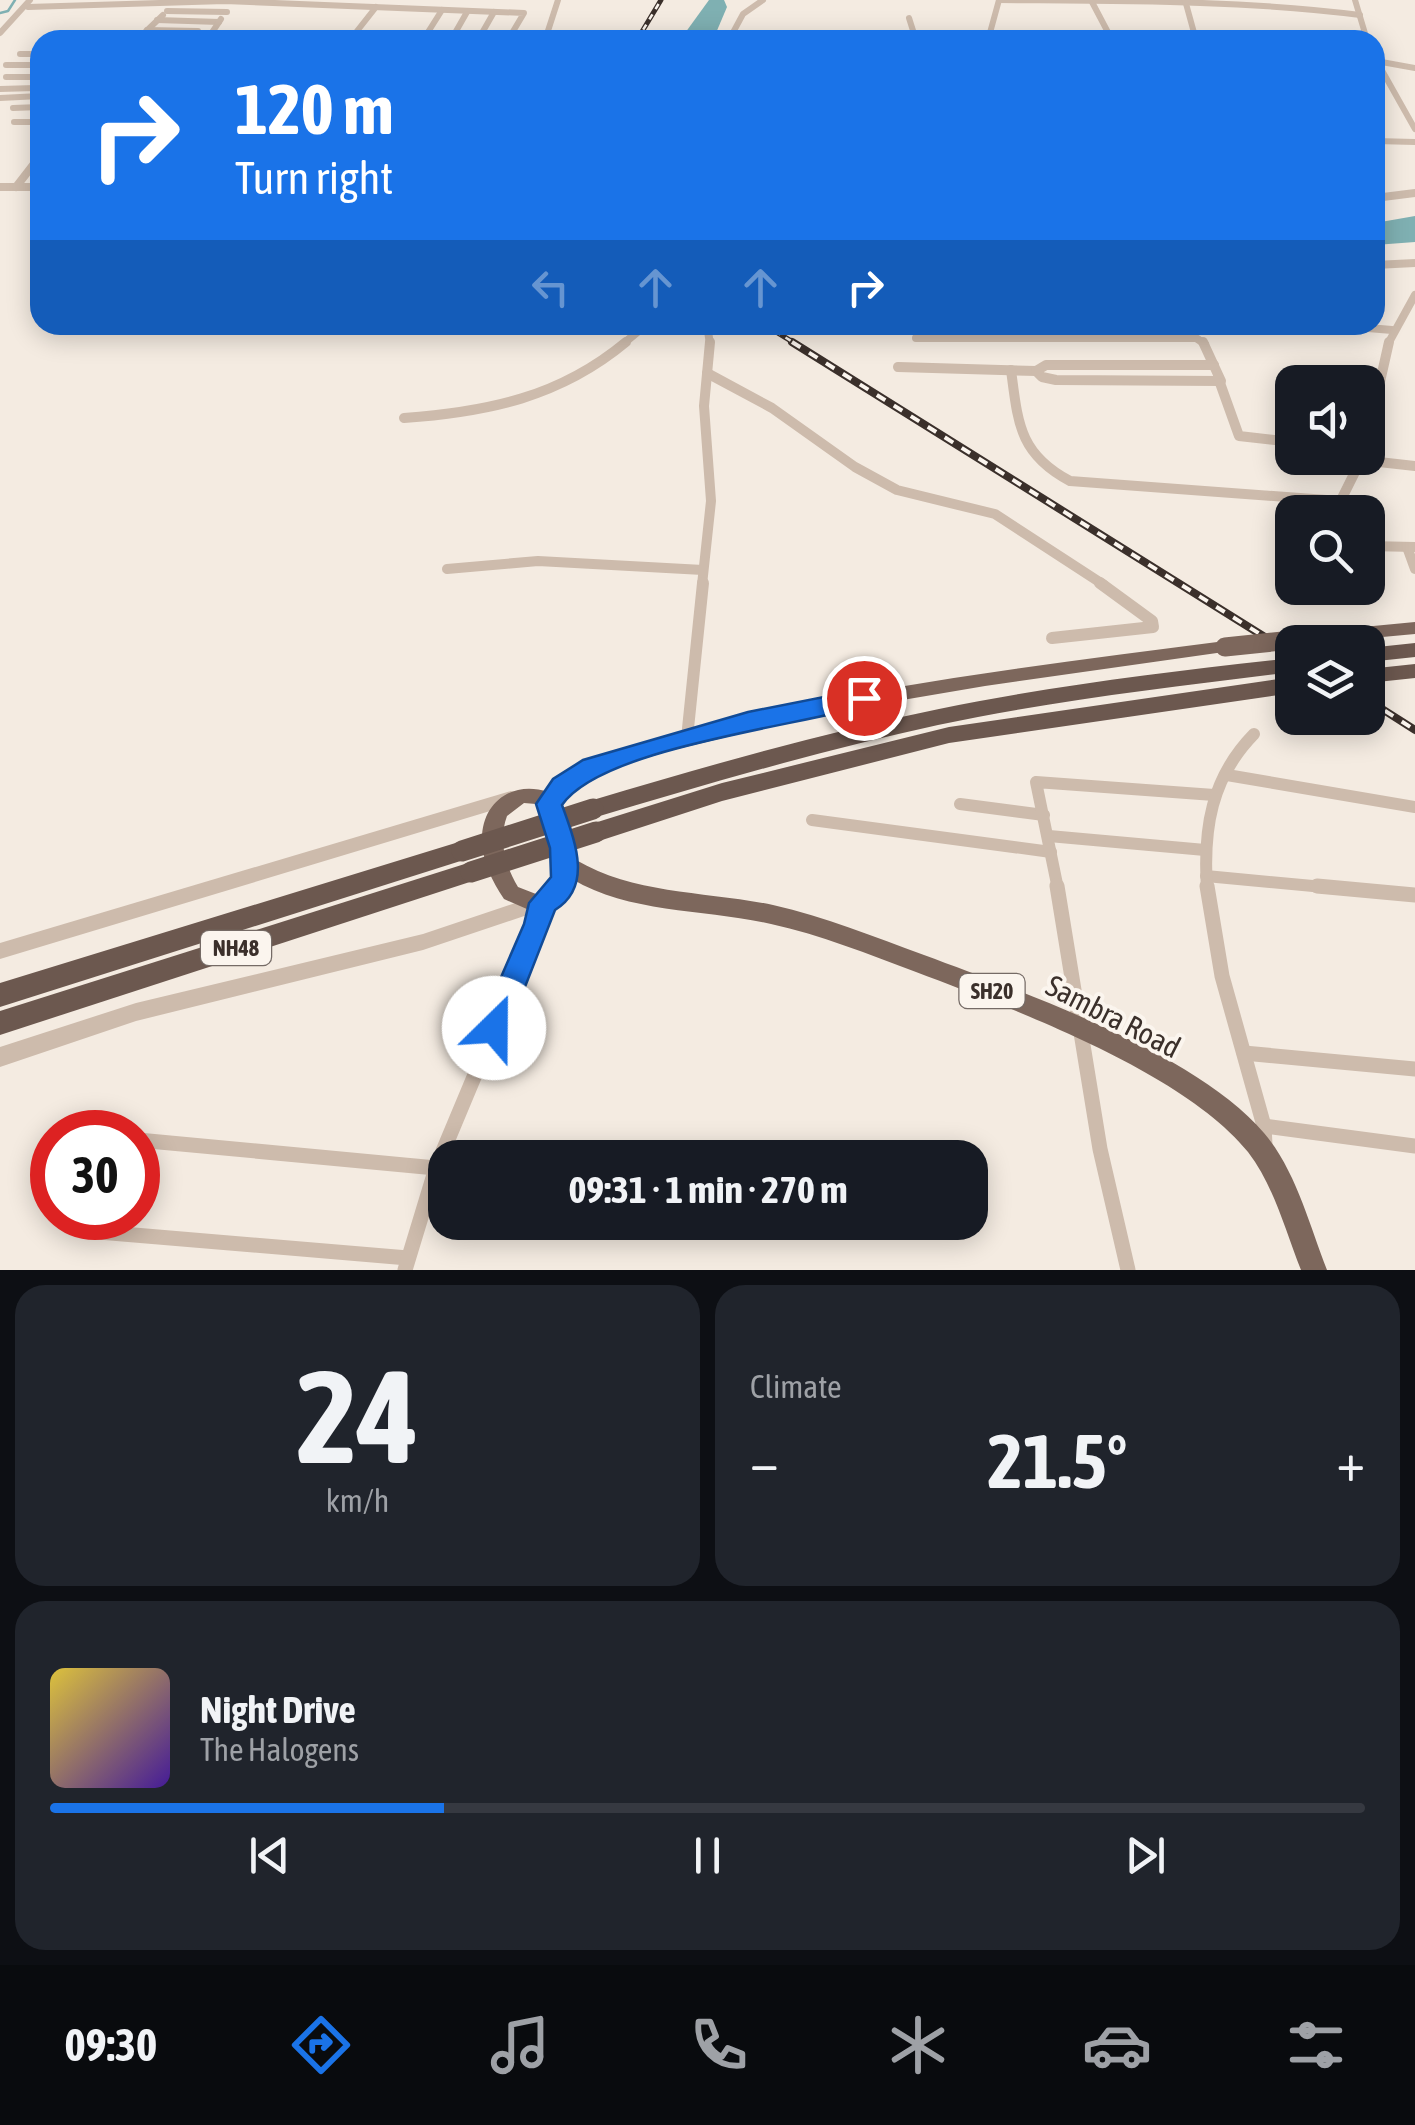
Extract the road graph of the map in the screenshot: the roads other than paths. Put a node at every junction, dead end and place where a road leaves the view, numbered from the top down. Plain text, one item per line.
1 (398, 0) edge
2 (558, 0) edge
3 (763, 0) edge
4 (999, 0) edge
5 (1355, 0) edge
6 (212, 1) edge
7 (180, 2) edge
8 (235, 2) edge
9 (1092, 2) edge
10 (1185, 2) edge
11 (29, 4) edge
12 (513, 4) dead end
13 (376, 7) junction
14 (392, 8) junction
15 (442, 10) junction
16 (167, 11) junction
17 (227, 12) junction
18 (467, 12) junction
19 (494, 12) junction
20 (506, 12) junction
21 (1360, 15) junction
22 (908, 18) dead end
23 (157, 20) junction
24 (219, 22) junction
25 (147, 30) edge
26 (214, 30) edge
27 (358, 30) edge
28 (429, 30) edge
29 (457, 30) edge
30 (484, 30) edge
31 (515, 30) edge
32 (548, 30) edge
33 (734, 30) edge
34 (912, 30) edge
35 (991, 30) edge
36 (1107, 30) edge
37 (1193, 30) edge
38 (1364, 30) edge
39 (0, 33) edge
40 (20, 54) dead end
41 (30, 54) edge
42 (1385, 62) edge
43 (6, 65) dead end
44 (30, 65) edge
45 (1415, 70) edge
46 (1385, 74) edge
47 (6, 77) dead end
48 (1388, 78) junction
49 (30, 81) edge
50 (30, 83) edge
51 (1385, 86) edge
52 (1394, 86) junction
53 (0, 88) edge
54 (30, 92) edge
55 (27, 96) joint
56 (0, 98) edge
57 (13, 108) dead end
58 (30, 108) edge
59 (14, 122) dead end
60 (30, 122) edge
61 (1415, 129) edge
62 (1385, 141) edge
63 (1415, 142) edge
64 (30, 170) edge
65 (0, 187) edge
66 (16, 187) junction
67 (30, 188) edge
68 (1415, 192) edge
69 (1385, 196) edge
70 (1415, 264) edge
71 (1385, 265) edge
72 (1415, 295) edge
73 (1400, 312) junction
74 (1415, 314) edge
75 (1385, 329) edge
76 (1392, 330) junction
77 (634, 335) edge
78 (707, 335) edge
79 (916, 338) dead end
80 (1214, 365) junction
81 (1384, 365) edge
82 (898, 367) dead end
83 (1011, 370) junction
84 (1036, 371) junction
85 (708, 373) junction
86 (1220, 383) junction
87 (404, 418) dead end
88 (1275, 440) edge
89 (1385, 462) edge
90 (1415, 466) edge
91 (1275, 496) edge
92 (1385, 546) edge
93 (1411, 547) edge
94 (447, 569) dead end
95 (703, 570) junction
96 (1415, 570) edge
97 (1415, 628) edge
98 (1052, 638) dead end
99 (1415, 650) edge
100 (1385, 663) edge
101 (1385, 669) edge
102 (1415, 670) edge
103 (1275, 675) edge
104 (1254, 734) dead end
105 (687, 738) junction
106 (1227, 774) junction
107 (1214, 795) junction
108 (511, 798) junction
109 (549, 804) junction
110 (960, 804) dead end
111 (1415, 807) edge
112 (1044, 815) junction
113 (812, 820) dead end
114 (1049, 836) junction
115 (1205, 850) junction
116 (1050, 852) junction
117 (467, 862) junction
118 (566, 865) junction
119 (1206, 876) junction
120 (1415, 896) edge
121 (539, 904) junction
122 (0, 951) edge
123 (0, 995) edge
124 (0, 1023) edge
125 (1079, 1031) junction
126 (1244, 1053) junction
127 (0, 1058) edge
128 (1415, 1070) edge
129 (1264, 1126) junction
130 (448, 1140) edge
131 (160, 1142) edge
132 (1415, 1146) edge
133 (1265, 1155) junction
134 (428, 1167) edge
135 (428, 1194) edge
136 (160, 1238) edge
137 (406, 1264) edge
138 (1128, 1270) edge
139 (1314, 1270) edge

1 - 14 street
2 - 32 street
3 - 33 street
4 - 9 street
4 - 35 street
5 - 21 street
6 - 7 street
6 - 8 street
7 - 11 street
7 - 16 street
8 - 13 street
8 - 17 street
9 - 10 street
9 - 36 street
10 - 21 street
10 - 37 street
11 - 39 street
12 - 20 street
13 - 14 street
13 - 27 street
14 - 15 street
15 - 18 street
15 - 28 street
16 - 17 street
16 - 23 street
17 - 24 street
18 - 19 street
18 - 29 street
19 - 20 street
19 - 30 street
20 - 31 street
21 - 38 street
22 - 34 street
23 - 24 street
23 - 25 street
24 - 26 street
40 - 41 street
42 - 45 street
43 - 44 street
45 - 48 street
46 - 48 street
47 - 49 street
48 - 52 street
50 - 53 street
51 - 52 street
52 - 61 street
54 - 55 street
55 - 56 street
57 - 58 street
59 - 60 street
62 - 63 street
64 - 66 street
65 - 66 street
66 - 67 street
68 - 69 street
70 - 71 street
72 - 73 street
73 - 74 street
73 - 76 street
75 - 76 street
76 - 81 street
77 - 87 street
78 - 85 street
79 - 80 street
80 - 84 street
80 - 86 street
82 - 83 street
83 - 84 street
83 - 91 street
84 - 86 street
85 - 95 street
85 - 98 street
86 - 88 street
89 - 90 street
92 - 93 street
93 - 96 street
94 - 95 street
95 - 105 street
97 - 105 main road, bridge
99 - 100 highway
101 - 102 highway
103 - 117 highway, NH48, bridge
104 - 106 street
105 - 109 main road
106 - 107 street
106 - 111 street
107 - 112 street
107 - 115 street
108 - 109 main road
108 - 121 main road
108 - 122 street
109 - 118 main road
110 - 112 street
112 - 114 street
113 - 116 street
114 - 115 street
114 - 116 street
115 - 119 street
116 - 125 street
117 - 123 highway, NH48
117 - 124 highway, NH48
118 - 121 main road
118 - 125 main road, Sambra Road / SH20
119 - 120 street
119 - 126 street
121 - 127 street
121 - 130 street
125 - 133 main road, Sambra Road / SH20
125 - 138 street
126 - 128 street
126 - 129 street
129 - 132 street
129 - 133 street
131 - 134 street
133 - 139 main road, Sambra Road / SH20
135 - 137 street
136 - 137 street

